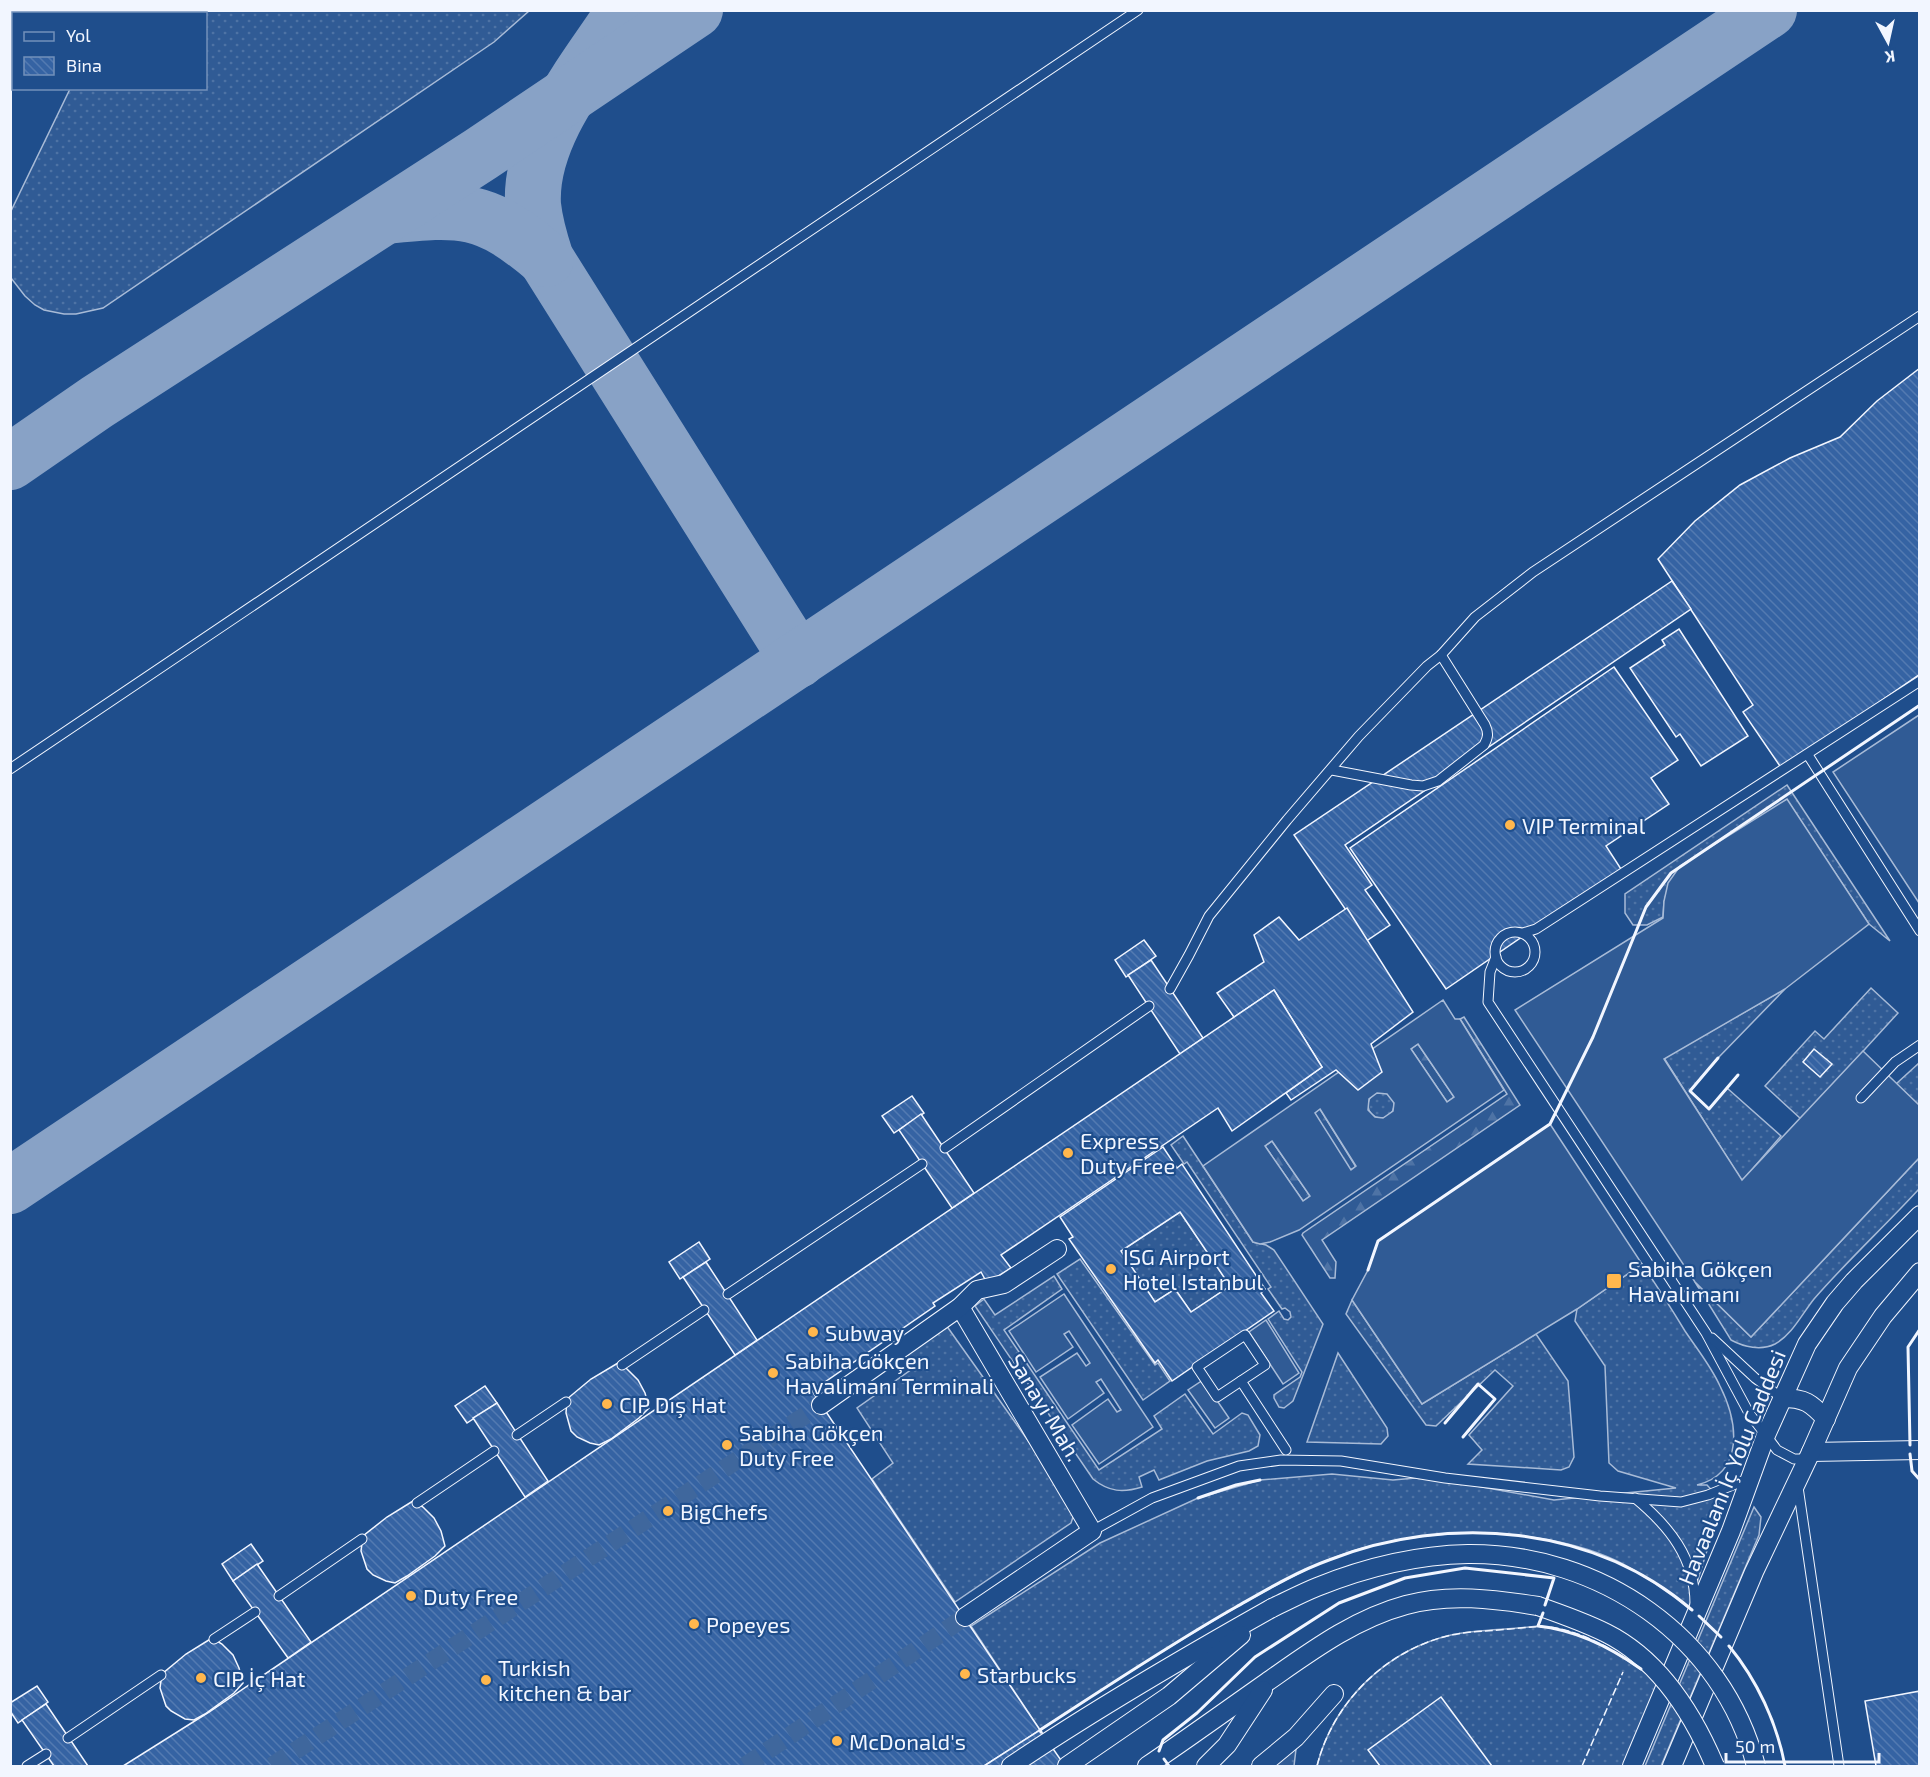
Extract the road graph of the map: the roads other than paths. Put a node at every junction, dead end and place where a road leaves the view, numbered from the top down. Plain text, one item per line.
1 (1138, 10) edge
2 (1920, 316) edge
3 (1441, 655) junction
4 (1920, 681) edge
5 (1808, 755) junction
6 (10, 769) edge
7 (1332, 770) junction
8 (1920, 932) edge
9 (1523, 933) junction
10 (1496, 957) junction
11 (1170, 988) dead end
12 (1149, 1006) dead end
13 (1920, 1045) edge
14 (1861, 1098) dead end
15 (945, 1148) dead end
16 (922, 1164) dead end
17 (1920, 1215) edge
18 (1057, 1249) dead end
19 (1920, 1272) edge
20 (728, 1294) dead end
21 (960, 1307) junction
22 (704, 1310) dead end
23 (1706, 1333) junction
24 (622, 1365) dead end
25 (1241, 1381) junction
26 (1782, 1398) junction
27 (566, 1402) dead end
28 (821, 1405) tunnel mouth
29 (1826, 1419) junction
30 (517, 1435) dead end
31 (1766, 1435) junction
32 (494, 1450) dead end
33 (1286, 1450) dead end
34 (1920, 1450) edge
35 (1809, 1456) junction
36 (1748, 1479) junction
37 (1797, 1482) junction
38 (1635, 1498) junction
39 (417, 1503) dead end
40 (1092, 1531) junction
41 (362, 1539) dead end
42 (279, 1596) dead end
43 (1272, 1608) junction
44 (255, 1612) dead end
45 (1695, 1615) junction
46 (965, 1617) tunnel mouth
47 (214, 1639) dead end
48 (161, 1675) dead end
49 (1269, 1681) junction
50 (1334, 1694) dead end
51 (68, 1738) dead end
52 (46, 1754) dead end
53 (27, 1767) edge
54 (1011, 1767) edge
55 (1067, 1767) edge
56 (1147, 1767) edge
57 (1206, 1767) edge
58 (1261, 1767) edge
59 (1632, 1767) edge
60 (1672, 1767) edge
61 (1715, 1767) edge
62 (1756, 1767) edge
63 (1839, 1767) edge

1 - 6 lane
2 - 3 lane
3 - 7 lane
3 - 7 lane
4 - 5 lane
5 - 8 lane
5 - 9 lane
7 - 11 lane
9 - 10 lane
9 - 10 lane
10 - 23 lane
12 - 15 lane
13 - 14 lane
16 - 20 lane
17 - 26 street, Havaalanı İç Yolu Caddesi
18 - 21 street
19 - 29 street
21 - 28 street
21 - 40 street, Sanayi Mah.
22 - 24 lane
23 - 26 lane
23 - 31 lane
25 - 25 lane
25 - 33 lane
26 - 29 street
26 - 31 street, Havaalanı İç Yolu Caddesi
27 - 30 lane
29 - 35 street
31 - 35 lane
31 - 36 street, Havaalanı İç Yolu Caddesi
32 - 39 lane
34 - 35 street
35 - 37 street
36 - 38 lane
36 - 45 street, Havaalanı İç Yolu Caddesi
37 - 60 street
37 - 63 lane
38 - 40 lane
38 - 45 lane
40 - 46 street
41 - 42 lane
43 - 54 street
43 - 55 street
43 - 62 street, bridge
44 - 47 lane
45 - 59 street, Havaalanı İç Yolu Caddesi
48 - 51 lane
49 - 56 street
49 - 57 street
49 - 61 street, bridge
50 - 58 street
52 - 53 lane

